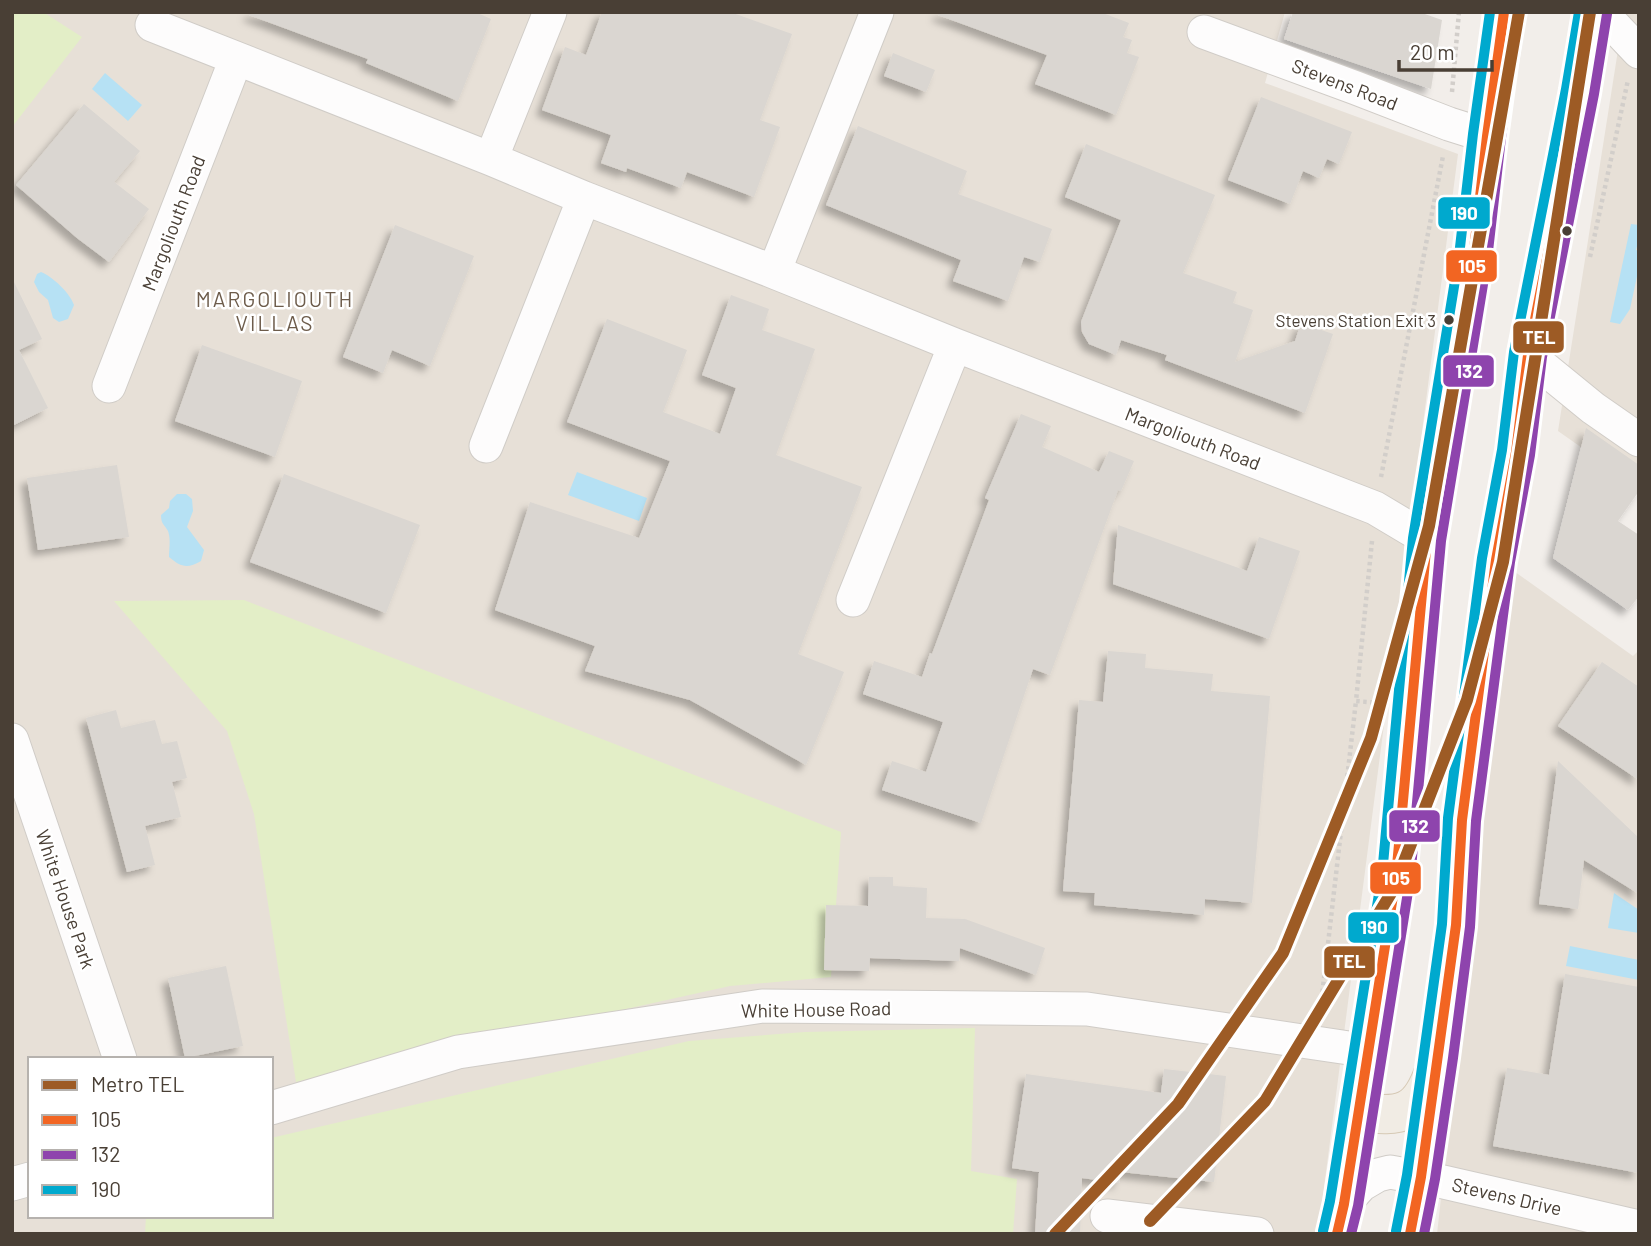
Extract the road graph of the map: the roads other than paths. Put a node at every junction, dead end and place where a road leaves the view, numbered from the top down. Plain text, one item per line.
1 (550, 12) edge
2 (877, 12) edge
3 (1504, 12) edge
4 (1593, 12) edge
5 (1601, 12) edge
6 (152, 25) dead end
7 (1204, 32) dead end
8 (1637, 50) edge
9 (236, 59) junction
10 (1487, 136) junction
11 (491, 159) junction
12 (584, 198) junction
13 (774, 272) junction
14 (955, 345) junction
15 (1528, 355) junction
16 (109, 386) dead end
17 (1639, 440) edge
18 (486, 446) dead end
19 (1427, 539) junction
20 (853, 600) dead end
21 (12, 740) edge
22 (1368, 1051) junction
23 (1439, 1056) junction
24 (119, 1057) edge
25 (273, 1107) edge
26 (1359, 1112) junction
27 (1421, 1177) junction
28 (1107, 1216) dead end
29 (1341, 1219) edge
30 (1638, 1229) edge
31 (1257, 1234) edge
32 (1410, 1234) edge

1 - 11 street
2 - 13 street
3 - 10 main road
4 - 15 main road
5 - 8 street
6 - 9 street, Margoliouth Road
7 - 10 street, Stevens Road
9 - 11 street, Margoliouth Road
9 - 16 street, Margoliouth Road
10 - 19 main road
11 - 12 street, Margoliouth Road
12 - 13 street, Margoliouth Road
12 - 18 street
13 - 14 street, Margoliouth Road
14 - 19 street, Margoliouth Road
14 - 20 street
15 - 17 street
15 - 23 main road
19 - 22 main road
21 - 24 street, White House Park
22 - 25 street, White House Road
22 - 26 main road
23 - 26 main road
23 - 27 main road
26 - 29 main road
27 - 29 street, Stevens Drive
27 - 30 street, Stevens Drive
27 - 32 main road
28 - 31 street

